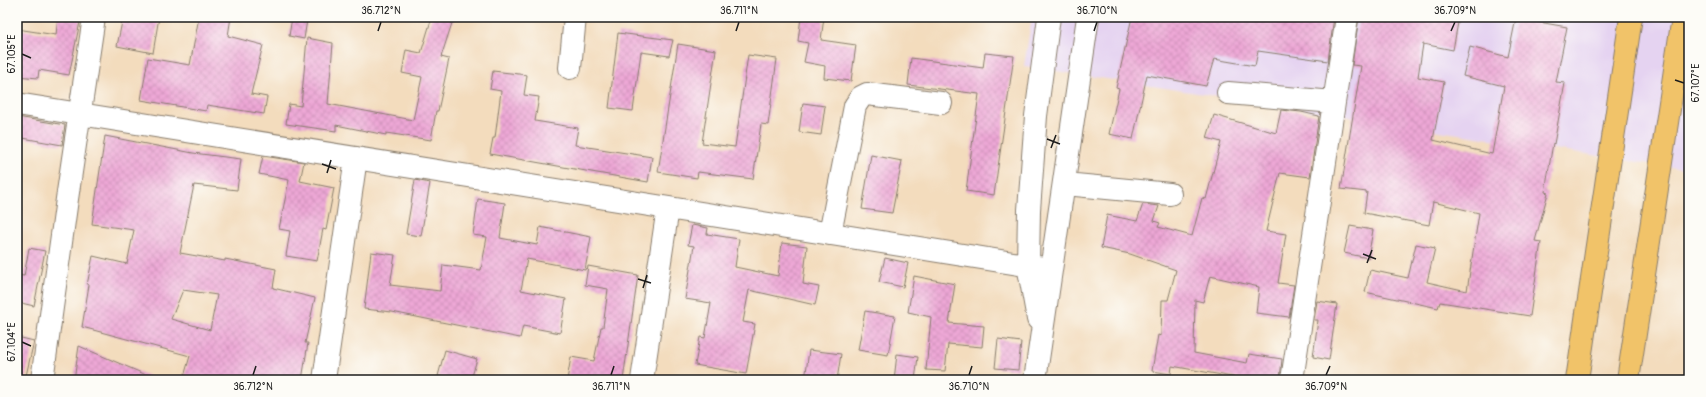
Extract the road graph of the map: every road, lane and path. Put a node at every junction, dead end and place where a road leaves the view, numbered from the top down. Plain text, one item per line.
1 (94, 17) edge
2 (576, 17) edge
3 (1049, 17) edge
4 (1088, 17) edge
5 (1347, 17) edge
6 (1630, 17) edge
7 (1685, 24) edge
8 (570, 68) dead end
9 (1228, 93) dead end
10 (1334, 102) junction
11 (940, 103) dead end
12 (17, 104) edge
13 (80, 114) junction
14 (356, 158) junction
15 (1065, 184) junction
16 (1170, 194) dead end
17 (668, 208) junction
18 (830, 234) junction
19 (1028, 266) junction
20 (1051, 269) junction
21 (1042, 336) junction
22 (42, 380) edge
23 (324, 380) edge
24 (642, 380) edge
25 (1036, 380) edge
26 (1292, 380) edge
27 (1576, 380) edge
28 (1628, 380) edge

1 - 13 street
2 - 8 street
3 - 19 street
4 - 15 street
5 - 10 street
6 - 27 main road
7 - 28 main road
9 - 10 street
10 - 26 street
11 - 18 street
12 - 13 street
13 - 14 street
13 - 22 street
14 - 17 street
14 - 23 street
15 - 16 street
15 - 20 street
17 - 18 street
17 - 24 street
18 - 19 street
19 - 20 street
19 - 21 street
20 - 21 street
21 - 25 street

